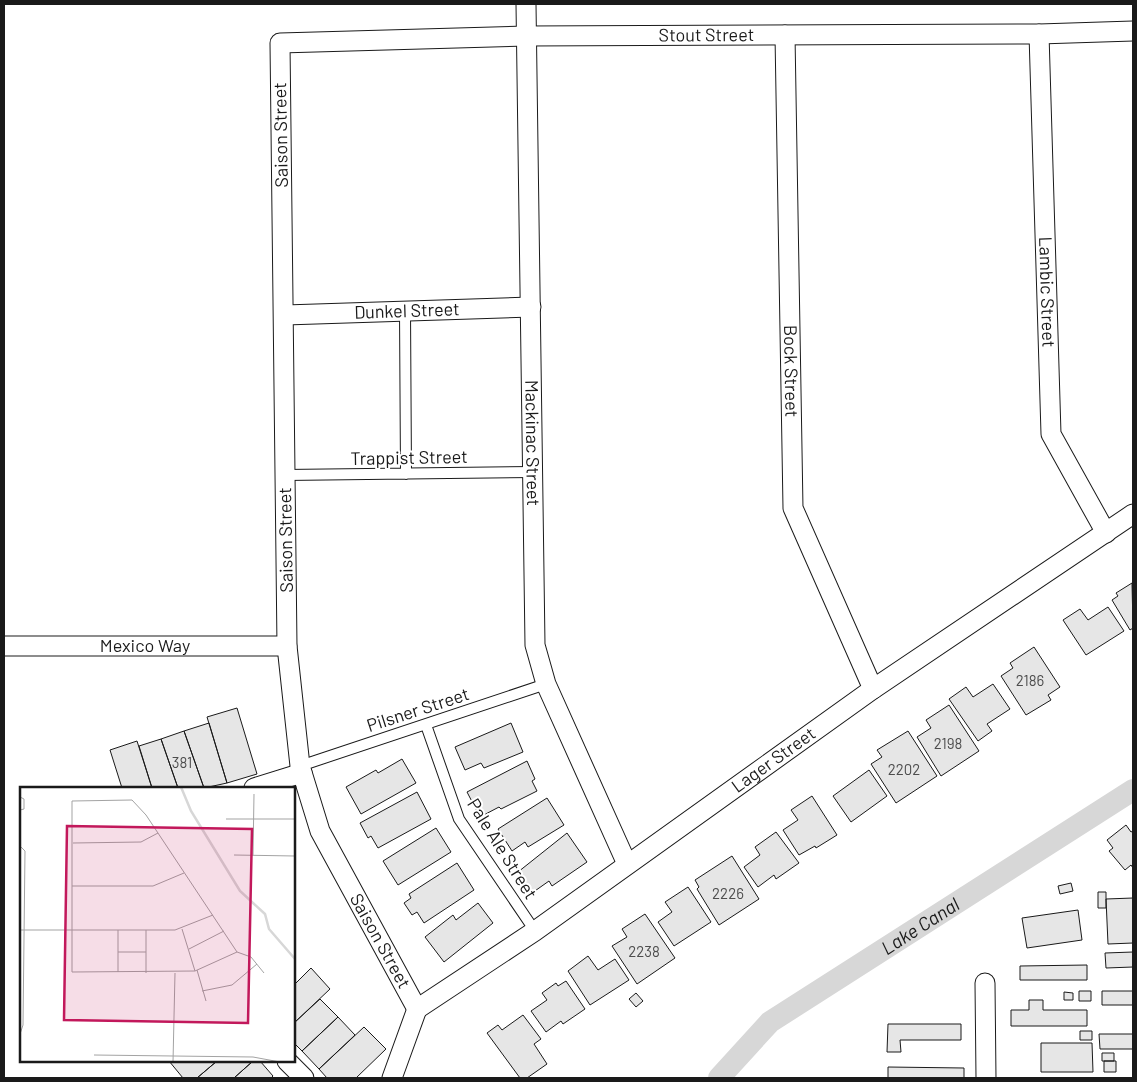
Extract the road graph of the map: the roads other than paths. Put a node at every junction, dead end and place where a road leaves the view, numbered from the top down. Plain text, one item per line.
1 (526, 4) edge
2 (1133, 31) edge
3 (1039, 34) junction
4 (785, 35) junction
5 (526, 36) junction
6 (280, 43) joint
7 (531, 307) junction
8 (405, 311) junction
9 (285, 315) junction
10 (533, 472) junction
11 (406, 474) junction
12 (285, 475) junction
13 (1133, 514) edge
14 (1106, 534) junction
15 (4, 646) edge
16 (287, 646) junction
17 (546, 684) junction
18 (873, 689) junction
19 (426, 725) junction
20 (301, 770) junction
21 (257, 787) edge
22 (627, 864) junction
23 (535, 931) junction
24 (985, 983) dead end
25 (417, 1009) junction
26 (288, 1062) edge
27 (304, 1078) edge
28 (392, 1078) edge
29 (986, 1078) edge

1 - 5 street, Mackinac Street
2 - 3 street, Stout Street
3 - 4 street, Stout Street
3 - 14 street, Lambic Street
4 - 5 street, Stout Street
4 - 18 street, Bock Street
5 - 6 street, Stout Street
5 - 7 street, Mackinac Street
6 - 9 street, Saison Street
7 - 8 street, Dunkel Street
7 - 10 street, Mackinac Street
8 - 9 street, Dunkel Street
8 - 11 lane
9 - 12 street, Saison Street
10 - 11 lane, Trappist Street
10 - 17 street, Mackinac Street
11 - 12 lane, Trappist Street
12 - 16 street, Saison Street
13 - 14 street, Lager Street
14 - 18 street, Lager Street
15 - 16 street, Mexico Way
16 - 20 street, Saison Street
17 - 19 lane, Pilsner Street
17 - 22 street, Mackinac Street
18 - 22 street, Lager Street
19 - 20 lane, Pilsner Street
19 - 23 lane, Pale Ale Street
20 - 21 street
20 - 25 street, Saison Street
22 - 23 street, Lager Street
23 - 25 street, Lager Street
24 - 29 street
25 - 28 street
26 - 27 street

